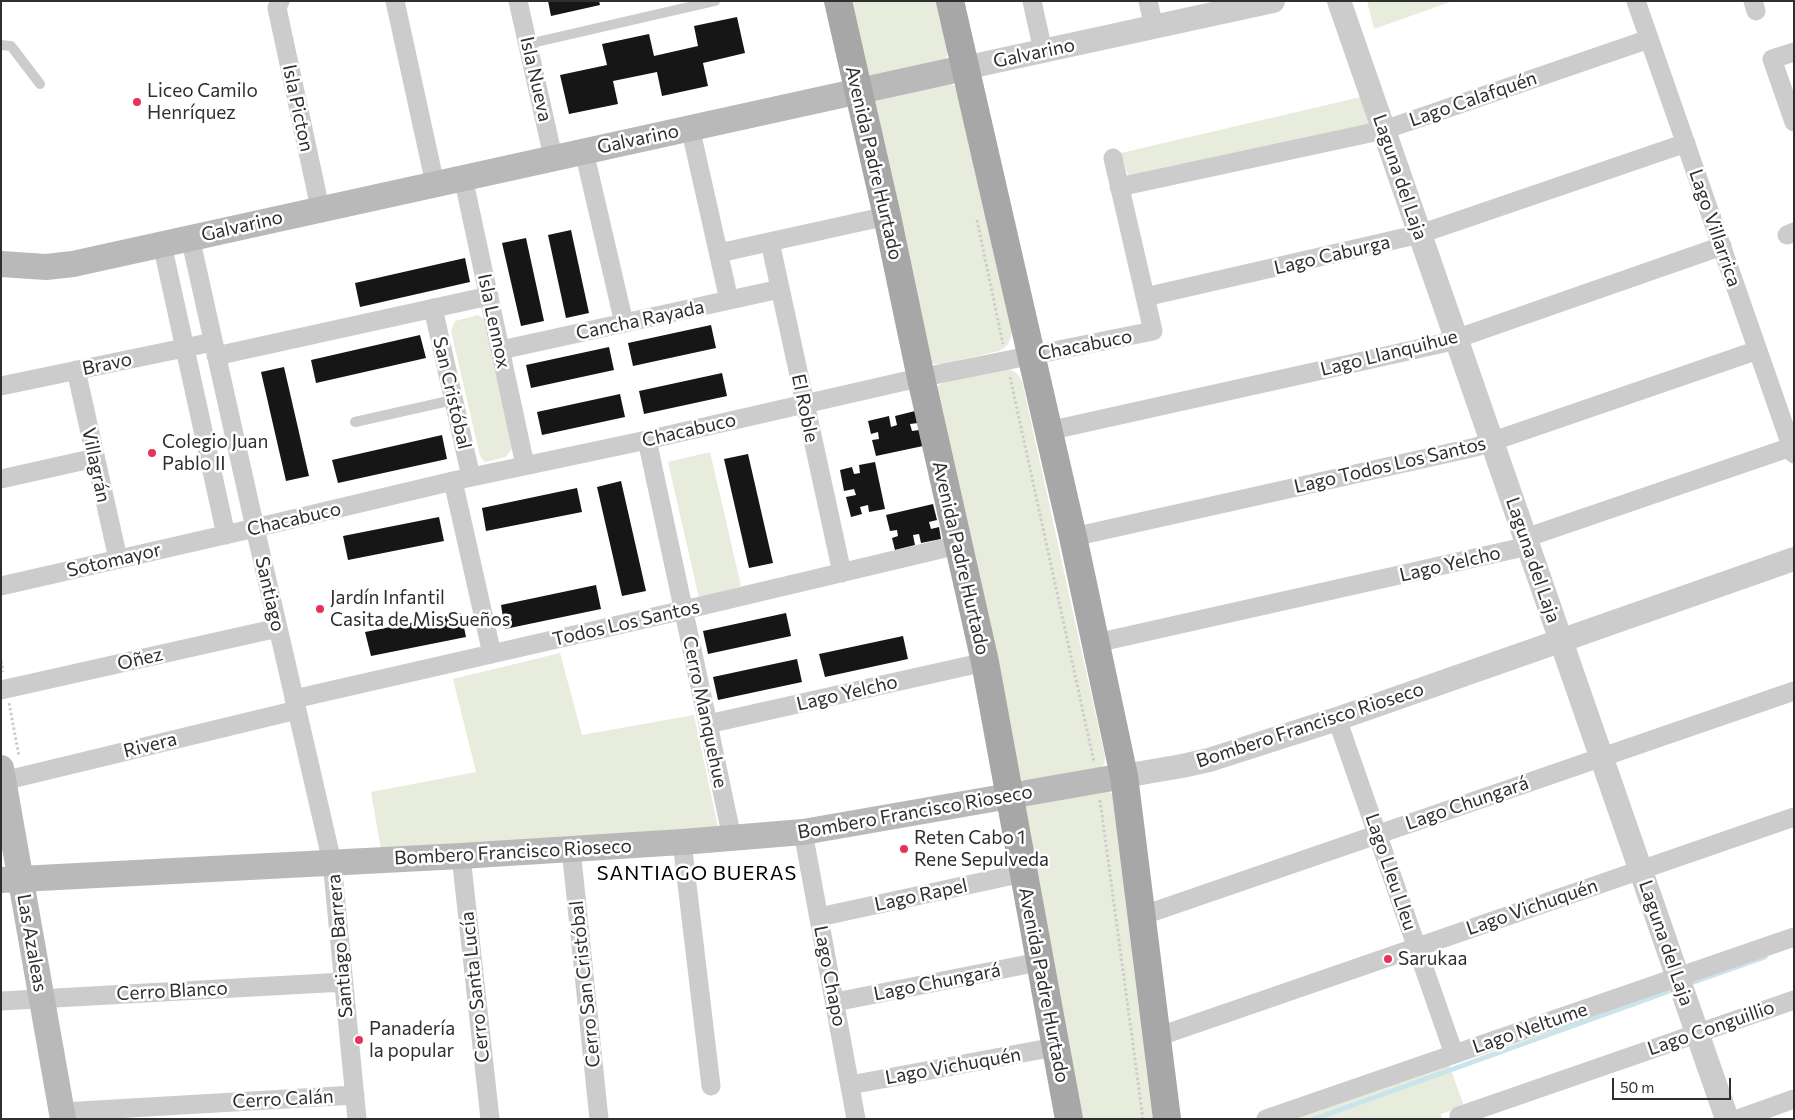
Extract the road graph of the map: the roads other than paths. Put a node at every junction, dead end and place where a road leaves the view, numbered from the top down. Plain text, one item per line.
1 (395, 1) edge
2 (518, 1) edge
3 (715, 1) edge
4 (838, 1) edge
5 (950, 1) edge
6 (1032, 1) edge
7 (1148, 1) edge
8 (1274, 1) edge
9 (1339, 1) edge
10 (1636, 1) edge
11 (278, 4) edge
12 (1154, 27) junction
13 (1649, 38) junction
14 (528, 44) junction
15 (1, 45) edge
16 (1043, 51) junction
17 (1794, 52) edge
18 (964, 68) junction
19 (40, 84) dead end
20 (858, 92) junction
21 (1794, 122) edge
22 (690, 127) junction
23 (1384, 130) junction
24 (1686, 143) junction
25 (584, 151) junction
26 (553, 157) junction
27 (1112, 158) dead end
28 (463, 177) junction
29 (434, 184) junction
30 (1119, 187) junction
31 (320, 208) junction
32 (887, 216) junction
33 (1420, 234) junction
34 (190, 238) junction
35 (770, 242) junction
36 (162, 244) junction
37 (1722, 246) junction
38 (719, 253) junction
39 (1, 264) edge
40 (780, 289) junction
41 (489, 296) junction
42 (1145, 297) junction
43 (729, 300) junction
44 (433, 308) junction
45 (624, 323) junction
46 (1456, 338) junction
47 (185, 348) junction
48 (215, 349) junction
49 (501, 350) junction
50 (1758, 350) junction
51 (1018, 358) junction
52 (76, 370) junction
53 (921, 378) junction
54 (1, 386) edge
55 (453, 400) junction
56 (804, 404) junction
57 (355, 422) dead end
58 (1048, 431) junction
59 (647, 440) junction
60 (1492, 442) junction
61 (1793, 450) edge
62 (95, 458) junction
63 (525, 465) junction
64 (1, 479) edge
65 (462, 479) junction
66 (255, 528) junction
67 (226, 534) junction
68 (1073, 537) junction
69 (1527, 543) junction
70 (958, 545) junction
71 (118, 559) junction
72 (1794, 559) edge
73 (842, 573) junction
74 (1, 586) edge
75 (684, 610) junction
76 (278, 628) junction
77 (1561, 640) junction
78 (1096, 643) junction
79 (492, 654) junction
80 (985, 662) junction
81 (1, 690) edge
82 (1794, 691) edge
83 (296, 704) junction
84 (1337, 719) junction
85 (708, 724) junction
86 (1602, 757) junction
87 (2, 774) edge
88 (1111, 778) junction
89 (1008, 797) junction
90 (1794, 817) edge
91 (803, 832) junction
92 (1377, 834) junction
93 (732, 838) junction
94 (682, 842) junction
95 (571, 849) junction
96 (461, 856) junction
97 (332, 862) junction
98 (1641, 870) junction
99 (1023, 873) junction
100 (11, 879) edge
101 (1141, 916) junction
102 (819, 917) junction
103 (1794, 937) edge
104 (1416, 947) junction
105 (1039, 962) junction
106 (1678, 977) junction
107 (344, 982) junction
108 (42, 998) junction
109 (1794, 1000) edge
110 (1, 1001) edge
111 (835, 1002) junction
112 (1698, 1033) junction
113 (1157, 1037) junction
114 (1055, 1047) junction
115 (1454, 1054) junction
116 (850, 1084) junction
117 (711, 1086) dead end
118 (354, 1095) junction
119 (1794, 1099) edge
120 (63, 1115) edge
121 (1460, 1117) edge
122 (357, 1119) edge
123 (490, 1119) edge
124 (599, 1119) edge
125 (856, 1119) edge
126 (1069, 1119) edge
127 (1167, 1119) edge
128 (1266, 1119) edge
129 (1728, 1119) edge
130 (1738, 1119) edge

1 - 29 street
2 - 14 street, Isla Nueva
3 - 14 lane
4 - 20 main road, Avenida Padre Hurtado
5 - 18 main road
6 - 16 street
7 - 12 street
8 - 12 street, Galvarino
9 - 23 street, Laguna del Laja
10 - 13 street, Lago Villarrica
11 - 31 street, Isla Picton
12 - 16 street, Galvarino
13 - 23 street, Lago Calafquén
13 - 24 street, Lago Villarrica
14 - 26 street, Isla Nueva
15 - 19 lane
16 - 18 street, Galvarino
17 - 21 street
18 - 20 main road, Galvarino
18 - 51 main road
20 - 22 main road, Galvarino
20 - 32 main road, Avenida Padre Hurtado
22 - 25 main road, Galvarino
22 - 38 street
23 - 30 street, Lago Calafquén
23 - 33 street, Laguna del Laja
24 - 33 street, Lago Caburga
24 - 37 street, Lago Villarrica
25 - 26 main road, Galvarino
25 - 45 street
26 - 28 main road, Galvarino
27 - 30 street
28 - 29 main road, Galvarino
28 - 41 street, Isla Lennox
29 - 31 main road, Galvarino
30 - 42 street
31 - 34 main road, Galvarino
32 - 35 street
32 - 53 main road, Avenida Padre Hurtado
33 - 42 street, Lago Caburga
33 - 46 street, Laguna del Laja
34 - 36 main road, Galvarino
34 - 48 street, Santiago
35 - 38 street
35 - 40 street, El Roble
36 - 39 main road, Galvarino
36 - 47 street
37 - 46 street, Lago Llanquihue
37 - 50 street, Lago Villarrica
38 - 43 street
40 - 43 street, Cancha Rayada
40 - 56 street, El Roble
41 - 44 street
41 - 49 street, Isla Lennox
42 - 51 street, Chacabuco
43 - 45 street, Cancha Rayada
44 - 48 street
44 - 55 street, San Cristóbal
45 - 49 street, Cancha Rayada
46 - 58 street, Lago Llanquihue
46 - 60 street, Laguna del Laja
47 - 48 street, Bravo
47 - 52 street, Bravo
47 - 67 street
48 - 66 street, Santiago
49 - 63 street, Isla Lennox
50 - 60 street, Lago Todos Los Santos
50 - 61 street, Lago Villarrica
51 - 53 street, Chacabuco
51 - 58 main road
52 - 54 street, Bravo
52 - 62 street, Villagrán
53 - 56 street, Chacabuco
53 - 70 main road, Avenida Padre Hurtado
55 - 57 lane
55 - 65 street, San Cristóbal
56 - 59 street, Chacabuco
56 - 73 street, El Roble
58 - 68 main road
59 - 63 street, Chacabuco
59 - 75 street, Cerro Manquehue
60 - 68 street, Lago Todos Los Santos
60 - 69 street, Laguna del Laja
61 - 69 street, Lago Yelcho
62 - 64 street
62 - 71 street, Villagrán
63 - 65 street, Chacabuco
65 - 66 street, Chacabuco
65 - 79 street, San Cristóbal
66 - 67 street, Chacabuco
66 - 76 street, Santiago
67 - 71 street, Sotomayor
68 - 78 main road
69 - 77 street, Laguna del Laja
69 - 78 street, Lago Yelcho
70 - 73 street, Todos Los Santos
70 - 80 main road, Avenida Padre Hurtado
71 - 74 street, Sotomayor
72 - 77 street, Bombero Francisco Rioseco
73 - 75 street, Todos Los Santos
75 - 79 street, Todos Los Santos
75 - 85 street, Cerro Manquehue
76 - 81 street, Oñez
76 - 83 street, Santiago
77 - 84 street, Bombero Francisco Rioseco
77 - 86 street, Laguna del Laja
78 - 88 main road
79 - 83 street, Todos Los Santos
80 - 85 street, Lago Yelcho
80 - 89 main road, Avenida Padre Hurtado
82 - 86 street, Lago Chungará
83 - 87 street, Rivera
83 - 97 street, Santiago
84 - 88 street, Bombero Francisco Rioseco
84 - 92 street, Lago Lleu Lleu
85 - 93 street, Cerro Manquehue
86 - 92 street, Lago Chungará
86 - 98 street, Laguna del Laja
87 - 100 main road, Las Azaleas
88 - 89 main road, Bombero Francisco Rioseco
88 - 101 main road
89 - 91 main road, Bombero Francisco Rioseco
89 - 99 main road, Avenida Padre Hurtado
90 - 98 street, Lago Vichuquén
91 - 93 main road, Bombero Francisco Rioseco
91 - 102 street, Lago Chapo
92 - 101 street, Lago Chungará
92 - 104 street, Lago Lleu Lleu
93 - 94 main road, Bombero Francisco Rioseco
94 - 95 main road, Bombero Francisco Rioseco
94 - 117 street
95 - 96 main road, Bombero Francisco Rioseco
95 - 124 street, Cerro San Cristóbal
96 - 97 main road, Bombero Francisco Rioseco
96 - 123 street, Cerro Santa Lucía
97 - 100 main road, Bombero Francisco Rioseco
97 - 107 street, Santiago Barrera
98 - 104 street, Lago Vichuquén
98 - 106 street, Laguna del Laja
99 - 102 street, Lago Rapel
99 - 105 main road, Avenida Padre Hurtado
100 - 108 main road, Las Azaleas
101 - 113 main road
102 - 111 street, Lago Chapo
103 - 106 street, Lago Neltume
104 - 113 street, Lago Vichuquén
104 - 115 street, Lago Lleu Lleu
105 - 111 street, Lago Chungará
105 - 114 main road, Avenida Padre Hurtado
106 - 112 street, Laguna del Laja
106 - 115 street, Lago Neltume
107 - 108 street, Cerro Blanco
107 - 118 street, Santiago Barrera
108 - 110 street, Cerro Blanco
108 - 120 main road, Las Azaleas
109 - 112 street, Lago Conguillio
111 - 116 street, Lago Chapo
112 - 121 street, Lago Conguillio
112 - 129 street, Laguna del Laja
113 - 127 main road
114 - 116 street, Lago Vichuquén
114 - 126 main road, Avenida Padre Hurtado
115 - 128 street, Lago Neltume
116 - 125 street, Lago Chapo
118 - 120 street, Cerro Calán
118 - 122 street, Santiago Barrera
119 - 130 street

